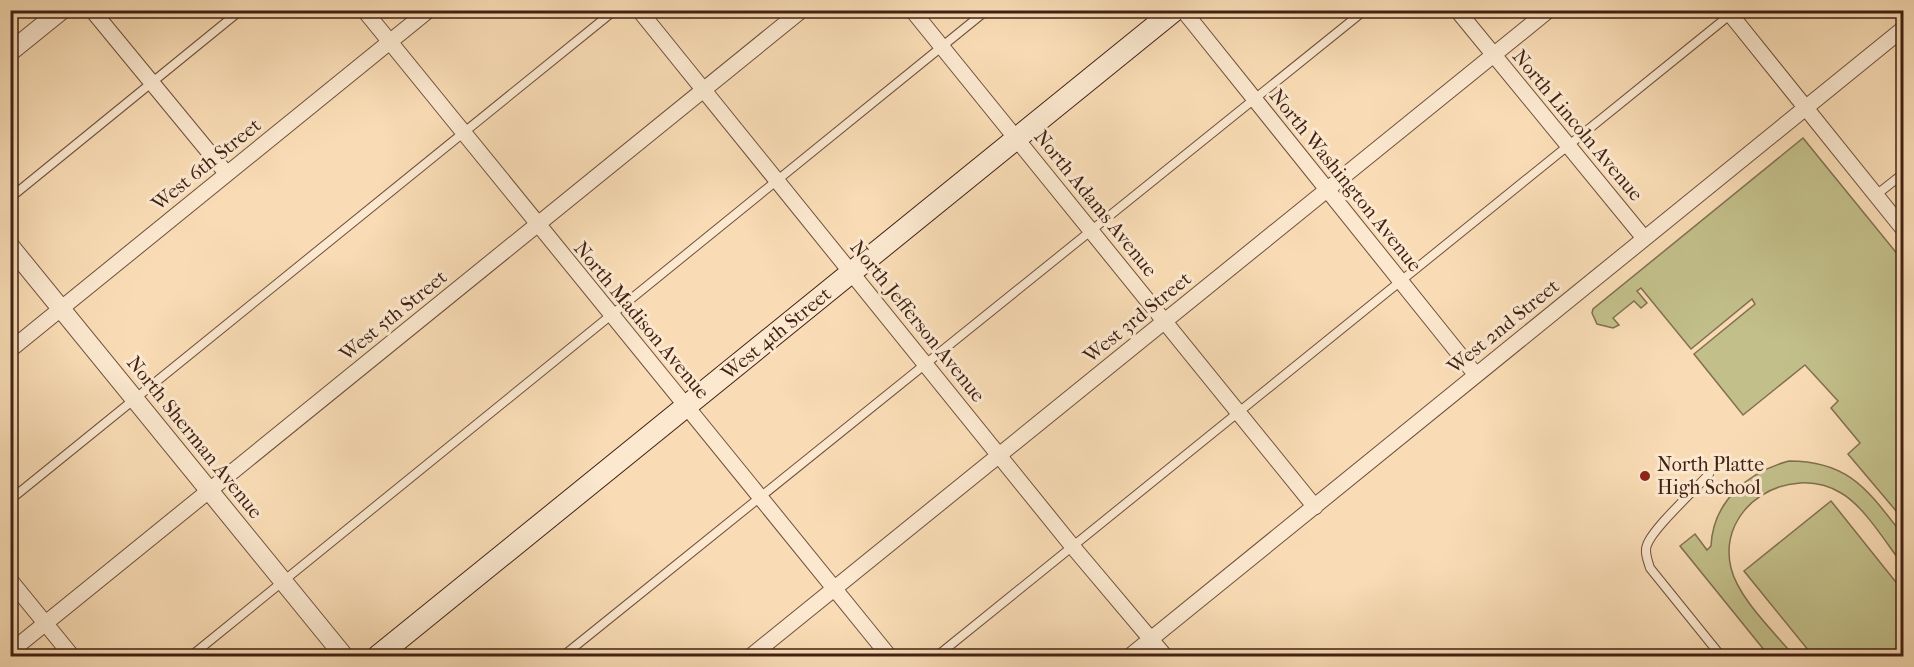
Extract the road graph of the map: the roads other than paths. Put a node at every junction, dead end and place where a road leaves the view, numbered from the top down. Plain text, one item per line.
1 (62, 10) edge
2 (92, 10) edge
3 (242, 10) edge
4 (364, 10) edge
5 (429, 10) edge
6 (615, 10) edge
7 (639, 10) edge
8 (802, 10) edge
9 (912, 10) edge
10 (987, 10) edge
11 (1175, 10) edge
12 (1183, 10) edge
13 (1365, 10) edge
14 (1456, 10) edge
15 (1549, 10) edge
16 (1731, 12) edge
17 (1904, 28) edge
18 (390, 42) junction
19 (942, 47) junction
20 (10, 52) edge
21 (1494, 56) junction
22 (152, 83) junction
23 (703, 90) junction
24 (1255, 100) junction
25 (1805, 107) junction
26 (463, 134) junction
27 (1016, 138) junction
28 (1568, 146) junction
29 (1904, 173) edge
30 (227, 174) junction
31 (778, 182) junction
32 (1327, 190) junction
33 (1876, 195) junction
34 (10, 198) edge
35 (536, 225) junction
36 (1904, 230) edge
37 (1091, 231) junction
38 (1644, 238) junction
39 (10, 246) edge
40 (851, 272) junction
41 (1401, 282) junction
42 (62, 309) junction
43 (610, 316) junction
44 (1165, 322) junction
45 (10, 350) edge
46 (926, 364) junction
47 (1476, 375) junction
48 (135, 399) junction
49 (686, 405) junction
50 (1239, 413) junction
51 (1000, 456) junction
52 (1709, 474) dead end
53 (209, 490) junction
54 (761, 497) junction
55 (10, 500) edge
56 (1315, 507) junction
57 (1073, 547) junction
58 (10, 580) edge
59 (283, 582) junction
60 (835, 589) junction
61 (45, 624) junction
62 (1151, 640) junction
63 (10, 652) edge
64 (72, 657) edge
65 (191, 657) edge
66 (344, 657) edge
67 (378, 657) edge
68 (564, 657) edge
69 (751, 657) edge
70 (889, 657) edge
71 (937, 657) edge
72 (1130, 657) edge
73 (1165, 657) edge
74 (1721, 657) edge

1 - 20 street
2 - 22 street
3 - 22 lane
4 - 18 street, North Madison Avenue
5 - 18 street, West 6th Street
6 - 26 lane
7 - 23 street, North Jefferson Avenue
8 - 23 street, West 5th Street
9 - 19 street, North Adams Avenue
10 - 19 lane
11 - 27 main road, West 4th Street
12 - 24 street, North Washington Avenue
13 - 24 lane
14 - 21 street, North Lincoln Avenue
15 - 21 street, West 3rd Street
16 - 25 street
16 - 28 lane
17 - 25 street, West 2nd Street
18 - 26 street, North Madison Avenue
18 - 30 street, West 6th Street
19 - 27 street, North Adams Avenue
19 - 31 lane
21 - 28 street, North Lincoln Avenue
21 - 32 street, West 3rd Street
22 - 30 street
22 - 34 lane
23 - 31 street, North Jefferson Avenue
23 - 35 street, West 5th Street
24 - 32 street, North Washington Avenue
24 - 37 lane
25 - 33 street
25 - 38 street, West 2nd Street
26 - 35 street, North Madison Avenue
26 - 48 lane
27 - 37 street, North Adams Avenue
27 - 40 main road, West 4th Street
28 - 38 street, North Lincoln Avenue
28 - 41 lane
29 - 33 lane
30 - 42 street, West 6th Street
31 - 40 street, North Jefferson Avenue
31 - 43 lane
32 - 41 street, North Washington Avenue
32 - 44 street, West 3rd Street
33 - 36 street
35 - 43 street, North Madison Avenue
35 - 53 street, West 5th Street
37 - 44 street, North Adams Avenue
37 - 46 lane
38 - 47 street, West 2nd Street
39 - 42 street, North Sherman Avenue
40 - 46 street, North Jefferson Avenue
40 - 49 main road, West 4th Street
41 - 47 street, North Washington Avenue
41 - 50 lane
42 - 45 street, West 6th Street
42 - 48 street, North Sherman Avenue
43 - 49 street, North Madison Avenue
43 - 59 lane
44 - 50 street, North Adams Avenue
44 - 51 street, West 3rd Street
46 - 51 street, North Jefferson Avenue
46 - 54 lane
47 - 56 street, West 2nd Street
48 - 53 street, North Sherman Avenue
48 - 55 lane
49 - 54 street, North Madison Avenue
49 - 67 main road, West 4th Street
50 - 56 street, North Adams Avenue
50 - 57 lane
51 - 57 street, North Jefferson Avenue
51 - 60 street, West 3rd Street
52 - 74 lane
53 - 59 street, North Sherman Avenue
53 - 61 street, West 5th Street
54 - 60 street, North Madison Avenue
54 - 68 lane
56 - 62 street, West 2nd Street
57 - 62 street, North Jefferson Avenue
57 - 71 lane
58 - 61 street
59 - 65 lane
59 - 66 street, North Sherman Avenue
60 - 69 street, West 3rd Street
60 - 70 street, North Madison Avenue
61 - 63 street, West 5th Street
61 - 64 street
62 - 72 street, West 2nd Street
62 - 73 street, North Jefferson Avenue

